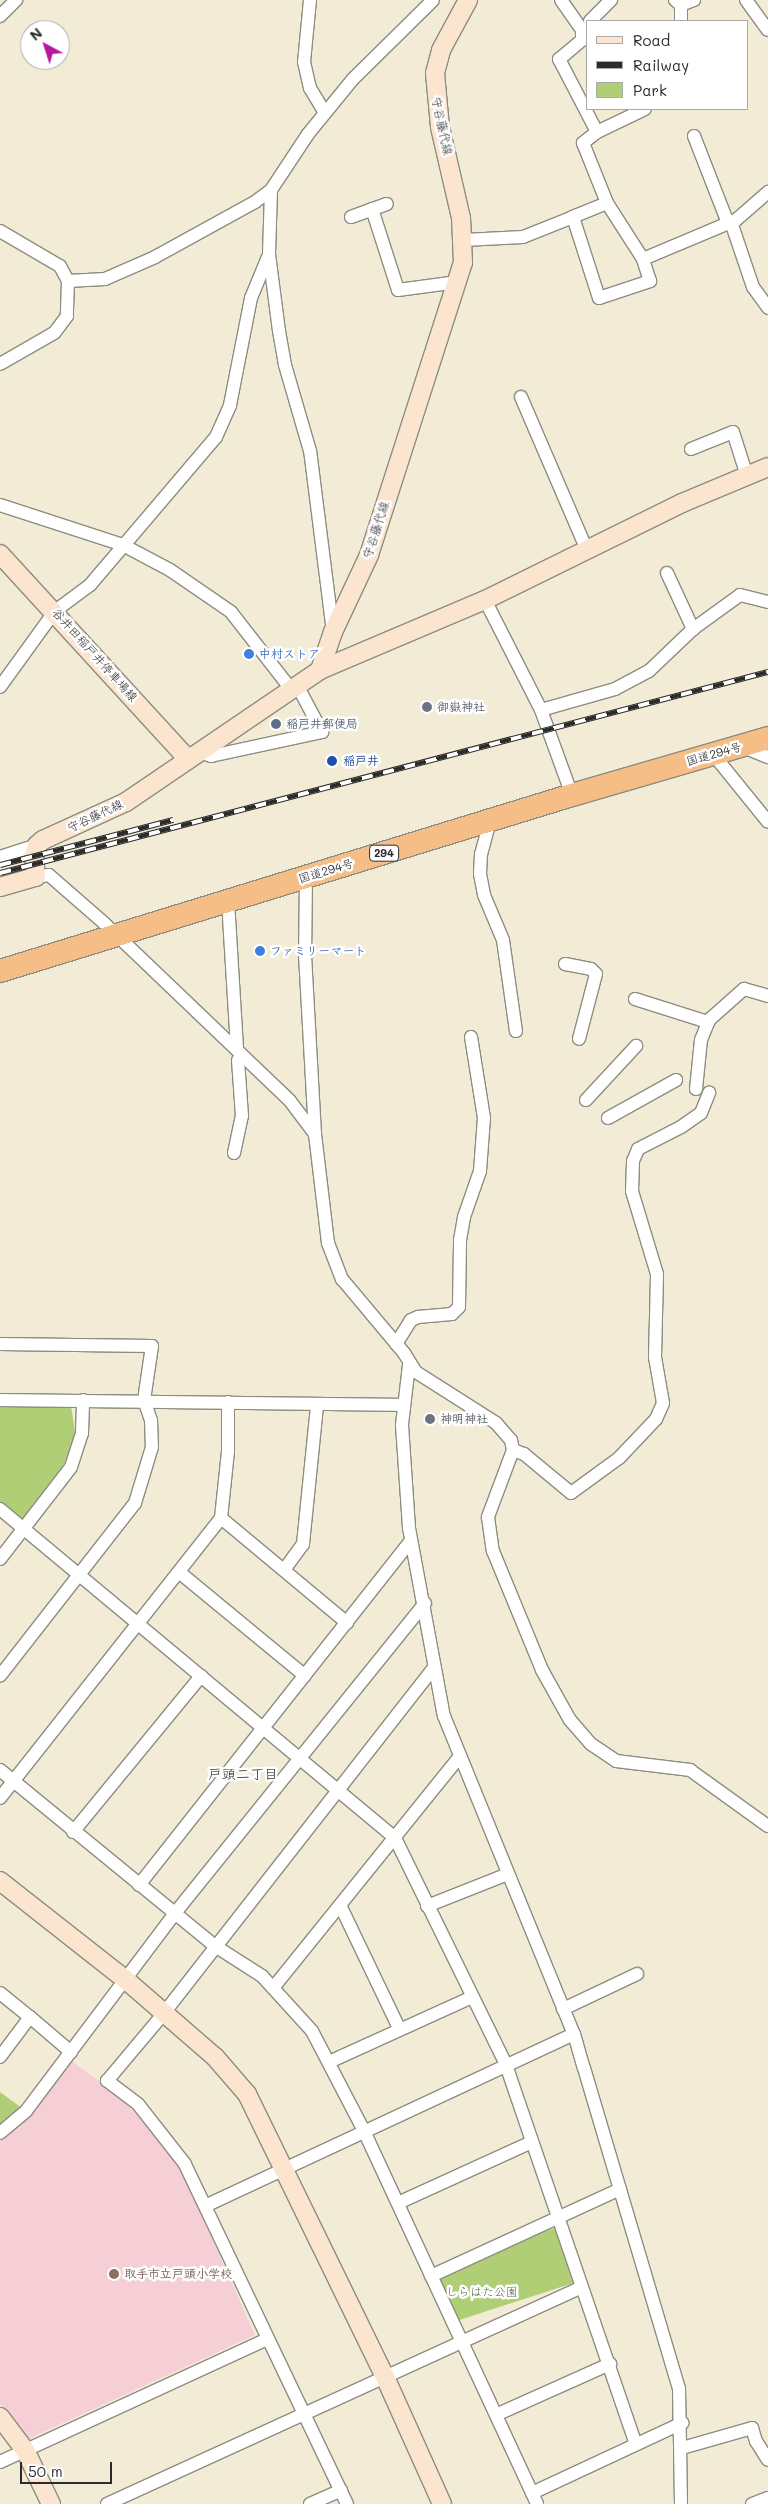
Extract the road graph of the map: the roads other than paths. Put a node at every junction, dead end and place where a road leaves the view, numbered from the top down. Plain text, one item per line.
1 (16, 0) edge
2 (433, 0) edge
3 (468, 0) edge
4 (561, 0) edge
5 (611, 0) edge
6 (694, 0) edge
7 (746, 0) edge
8 (308, 1) edge
9 (678, 2) edge
10 (0, 16) edge
11 (590, 20) edge
12 (595, 20) edge
13 (681, 20) edge
14 (768, 30) edge
15 (586, 33) edge
16 (642, 110) edge
17 (325, 114) junction
18 (596, 132) junction
19 (694, 136) dead end
20 (271, 190) junction
21 (768, 192) edge
22 (607, 203) junction
23 (387, 204) dead end
24 (372, 209) junction
25 (351, 217) dead end
26 (573, 217) junction
27 (730, 222) junction
28 (0, 231) edge
29 (464, 240) junction
30 (269, 254) junction
31 (643, 259) junction
32 (68, 281) junction
33 (458, 282) junction
34 (768, 308) edge
35 (0, 364) edge
36 (521, 397) dead end
37 (691, 450) dead end
38 (768, 467) edge
39 (747, 476) junction
40 (0, 505) edge
41 (123, 545) junction
42 (587, 550) junction
43 (0, 554) edge
44 (668, 574) dead end
45 (485, 600) junction
46 (768, 602) edge
47 (55, 611) junction
48 (693, 629) junction
49 (333, 632) junction
50 (320, 670) junction
51 (0, 686) edge
52 (294, 687) junction
53 (541, 710) junction
54 (768, 738) edge
55 (740, 746) junction
56 (713, 754) junction
57 (194, 755) junction
58 (768, 757) edge
59 (572, 795) junction
60 (490, 821) junction
61 (768, 822) edge
62 (37, 845) junction
63 (0, 857) edge
64 (36, 876) junction
65 (306, 877) junction
66 (0, 887) edge
67 (228, 901) junction
68 (116, 935) junction
69 (565, 964) dead end
70 (0, 971) edge
71 (768, 996) edge
72 (635, 999) dead end
73 (708, 1022) junction
74 (516, 1031) dead end
75 (471, 1037) dead end
76 (579, 1038) dead end
77 (636, 1046) dead end
78 (238, 1055) junction
79 (676, 1080) dead end
80 (696, 1090) dead end
81 (709, 1093) dead end
82 (586, 1100) dead end
83 (608, 1118) dead end
84 (315, 1134) junction
85 (234, 1153) dead end
86 (0, 1344) edge
87 (396, 1344) junction
88 (409, 1364) junction
89 (0, 1400) edge
90 (83, 1400) junction
91 (144, 1400) junction
92 (228, 1402) junction
93 (317, 1405) junction
94 (404, 1405) junction
95 (513, 1450) junction
96 (0, 1509) edge
97 (221, 1518) junction
98 (25, 1529) junction
99 (410, 1542) junction
100 (0, 1558) edge
101 (284, 1570) junction
102 (179, 1572) junction
103 (80, 1575) junction
104 (425, 1602) junction
105 (138, 1624) junction
106 (346, 1624) junction
107 (434, 1667) junction
108 (0, 1676) edge
109 (201, 1676) junction
110 (305, 1676) junction
111 (262, 1727) junction
112 (460, 1756) junction
113 (300, 1759) junction
114 (0, 1770) edge
115 (14, 1780) junction
116 (337, 1790) junction
117 (0, 1798) edge
118 (768, 1826) edge
119 (74, 1832) junction
120 (395, 1838) junction
121 (508, 1874) junction
122 (0, 1881) edge
123 (139, 1885) junction
124 (427, 1906) junction
125 (341, 1907) junction
126 (175, 1912) junction
127 (215, 1946) junction
128 (637, 1974) dead end
129 (126, 1980) junction
130 (273, 1988) junction
131 (0, 1992) edge
132 (472, 1998) junction
133 (564, 2009) junction
134 (164, 2013) junction
135 (30, 2017) junction
136 (400, 2030) junction
137 (574, 2034) junction
138 (71, 2052) junction
139 (0, 2057) edge
140 (329, 2062) junction
141 (506, 2065) junction
142 (364, 2131) junction
143 (0, 2133) edge
144 (532, 2142) junction
145 (284, 2168) junction
146 (620, 2188) junction
147 (398, 2203) junction
148 (205, 2206) junction
149 (557, 2217) junction
150 (430, 2276) junction
151 (582, 2287) junction
152 (267, 2339) junction
153 (462, 2342) junction
154 (610, 2364) junction
155 (386, 2377) junction
156 (498, 2414) junction
157 (304, 2416) junction
158 (0, 2417) edge
159 (682, 2422) junction
160 (636, 2444) junction
161 (682, 2448) junction
162 (25, 2450) junction
163 (768, 2460) edge
164 (0, 2462) edge
165 (341, 2490) junction
166 (534, 2498) edge
167 (768, 2498) edge
168 (51, 2504) edge
169 (108, 2504) edge
170 (310, 2504) edge
171 (347, 2504) edge
172 (442, 2504) edge
173 (681, 2504) edge
174 (752, 2504) edge

1 - 10 street
2 - 17 street
3 - 29 street, 守谷藤代線
4 - 11 street
5 - 12 street
6 - 9 street
7 - 14 street
8 - 17 street
9 - 13 street
15 - 18 street
16 - 18 street
17 - 20 street
18 - 22 street
19 - 27 street
20 - 30 street
20 - 32 street
21 - 27 street
22 - 26 street
22 - 31 street
23 - 24 street
24 - 25 street
24 - 33 street
26 - 29 street
26 - 31 street
27 - 31 street
27 - 34 street
28 - 32 street
29 - 33 street, 守谷藤代線
30 - 41 street
30 - 49 street
32 - 35 street
33 - 49 street, 守谷藤代線
36 - 42 street
37 - 39 street
38 - 39 street
39 - 42 street
40 - 41 street
41 - 47 street
41 - 52 street
42 - 45 street
43 - 47 street, 谷井田稲戸井停車場線
44 - 48 street
45 - 50 street
45 - 53 street
46 - 48 street
47 - 51 street
47 - 57 street, 谷井田稲戸井停車場線
48 - 53 street
49 - 50 street, 守谷藤代線
50 - 52 street, 守谷藤代線
52 - 57 street, 守谷藤代線
52 - 57 street
53 - 59 street
54 - 55 highway, 国道294号 / 294
55 - 56 highway, 国道294号 / 294
55 - 58 street
56 - 59 highway, 国道294号 / 294
56 - 61 street
57 - 62 street, 守谷藤代線
59 - 60 highway, 国道294号 / 294
60 - 65 highway, 国道294号 / 294
60 - 74 street
62 - 63 street
62 - 64 street
64 - 66 street
64 - 68 street
65 - 67 highway, 国道294号 / 294
65 - 84 street
67 - 68 highway, 国道294号 / 294
67 - 78 street
68 - 70 highway, 国道294号 / 294
68 - 78 street
69 - 76 street
71 - 73 street
72 - 73 street
73 - 80 street
75 - 87 street
77 - 82 street
78 - 84 street
78 - 85 street
79 - 83 street
81 - 95 street
84 - 87 street
86 - 91 street
87 - 88 street
88 - 94 street
88 - 95 street
89 - 90 street
90 - 91 street
90 - 98 street
91 - 92 street
91 - 103 street
92 - 93 street
92 - 97 street
93 - 94 street
93 - 101 street
94 - 99 street
95 - 118 street
96 - 98 street
97 - 101 street
97 - 102 street
98 - 100 street
98 - 103 street
99 - 104 street
99 - 106 street
101 - 106 street
102 - 105 street
102 - 110 street
103 - 105 street
103 - 108 street
104 - 107 street
104 - 113 street
105 - 109 street
105 - 115 street
106 - 110 street
107 - 112 street
107 - 116 street
109 - 111 street
109 - 119 street
110 - 111 street
111 - 113 street
111 - 123 street
112 - 120 street
112 - 121 street
113 - 116 street
113 - 126 street
114 - 115 street
115 - 117 street
115 - 119 street
116 - 120 street
116 - 127 street
119 - 123 street
120 - 124 street
120 - 125 street
121 - 124 street
121 - 133 street
122 - 129 street
123 - 126 street
124 - 132 street
125 - 130 street
125 - 136 street
126 - 127 street
126 - 129 street
127 - 130 street
127 - 134 street
128 - 133 street
129 - 134 street
129 - 138 street
130 - 140 street
131 - 135 street
132 - 136 street
132 - 141 street
133 - 137 street
134 - 145 street
134 - 148 street
135 - 138 street
135 - 139 street
136 - 140 street
137 - 141 street
137 - 146 street
138 - 143 street
140 - 142 street
141 - 142 street
141 - 144 street
142 - 145 street
142 - 147 street
144 - 147 street
144 - 149 street
145 - 148 street
145 - 155 street
146 - 149 street
146 - 159 street
147 - 150 street
148 - 152 street
149 - 150 street
149 - 151 street
150 - 153 street
151 - 153 street
151 - 154 street
152 - 157 street
152 - 162 street
153 - 155 street
153 - 156 street
154 - 156 street
154 - 160 street
155 - 157 street
155 - 172 street
156 - 166 street
157 - 165 street
157 - 169 street
158 - 162 street
159 - 160 street
159 - 161 street
160 - 166 street
161 - 163 street
161 - 173 street
162 - 164 street
162 - 168 street
165 - 170 street
165 - 171 street
167 - 174 street

